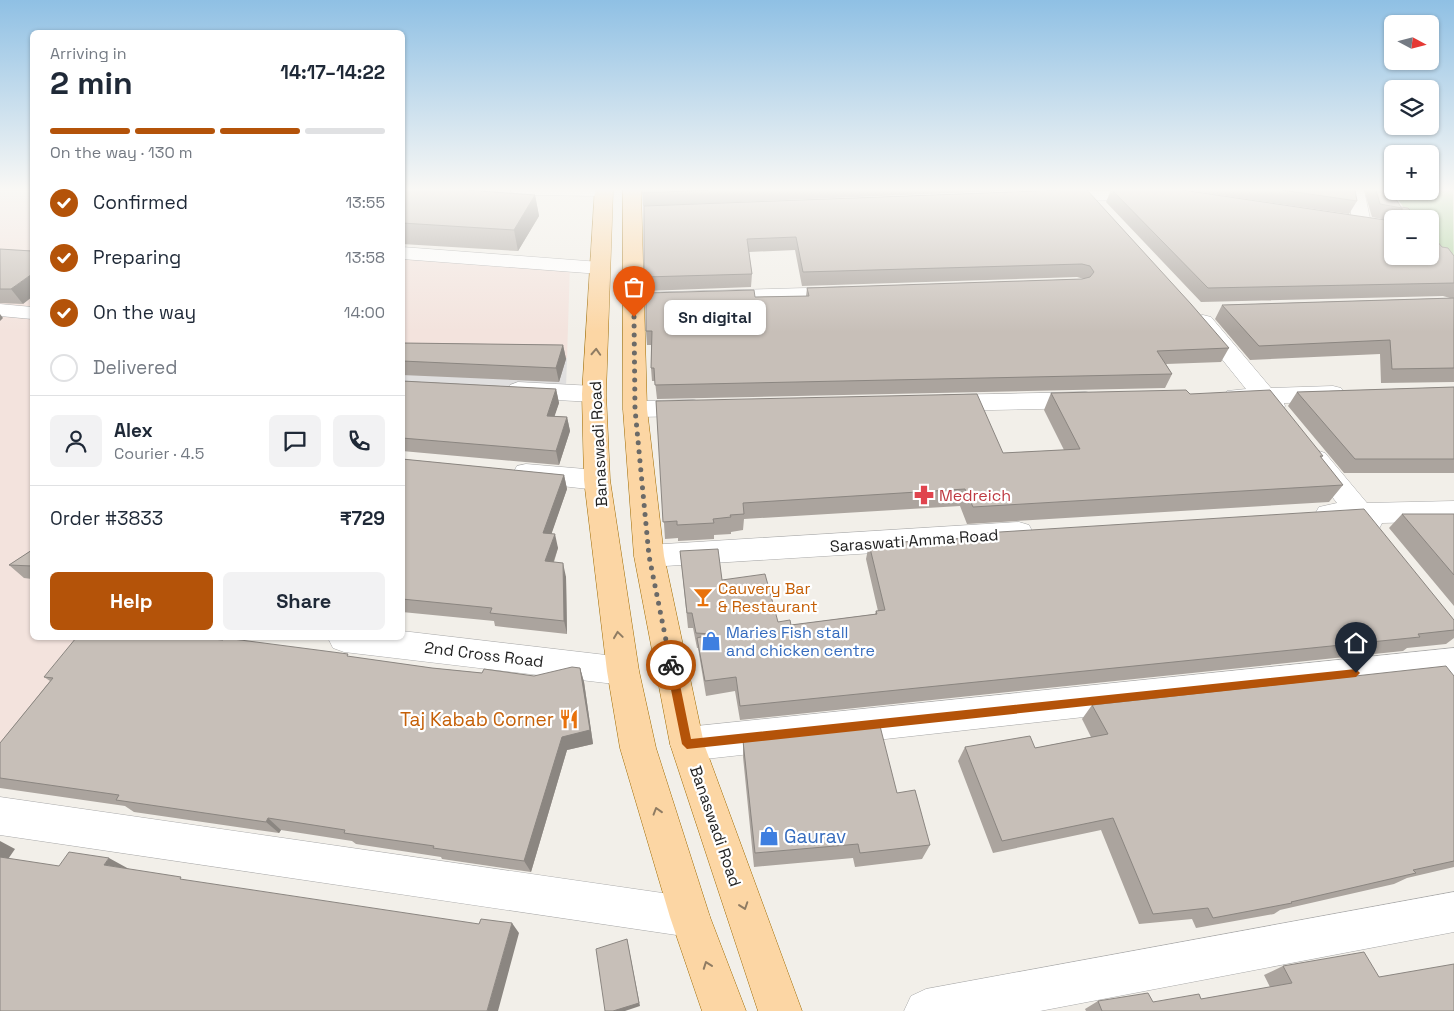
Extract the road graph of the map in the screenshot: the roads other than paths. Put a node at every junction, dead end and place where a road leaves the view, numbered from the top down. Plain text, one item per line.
1 (605, 237) edge
2 (632, 237) edge
3 (405, 254) edge
4 (600, 268) junction
5 (860, 292) edge
6 (633, 299) junction
7 (0, 310) edge
8 (1224, 310) edge
9 (30, 313) edge
10 (498, 389) edge
11 (594, 394) junction
12 (1354, 394) edge
13 (1265, 396) junction
14 (1216, 397) edge
15 (1108, 399) edge
16 (920, 403) edge
17 (714, 407) edge
18 (635, 409) junction
19 (500, 471) edge
20 (597, 480) junction
21 (1454, 511) edge
22 (1359, 512) junction
23 (1300, 516) edge
24 (1043, 532) edge
25 (1383, 542) edge
26 (649, 556) junction
27 (361, 640) edge
28 (1454, 662) edge
29 (623, 671) junction
30 (687, 744) junction
31 (0, 816) edge
32 (1454, 912) edge
33 (690, 917) junction
34 (724, 1011) edge
35 (780, 1011) edge
36 (926, 1011) edge

1 - 4 main road, Banaswadi Road
2 - 6 main road, Banaswadi Road
3 - 4 street
11 -> 4 main road, Banaswadi Road
5 - 6 street
6 - 18 main road, Banaswadi Road
7 - 9 street
8 - 13 street
10 - 11 street
11 - 20 main road, Banaswadi Road
12 - 13 street
13 - 14 street
13 - 22 street
15 - 16 street
17 - 18 street
18 - 26 main road, Banaswadi Road
19 - 20 street
29 -> 20 main road, Banaswadi Road
21 - 22 street
22 - 23 street
22 - 25 street
24 - 26 street, Saraswati Amma Road
26 - 30 main road, Banaswadi Road
27 - 29 street, 2nd Cross Road
28 - 30 street
33 -> 29 main road, Banaswadi Road
30 -> 35 main road, Banaswadi Road
31 - 33 street
32 - 36 street
34 -> 33 main road, Banaswadi Road

